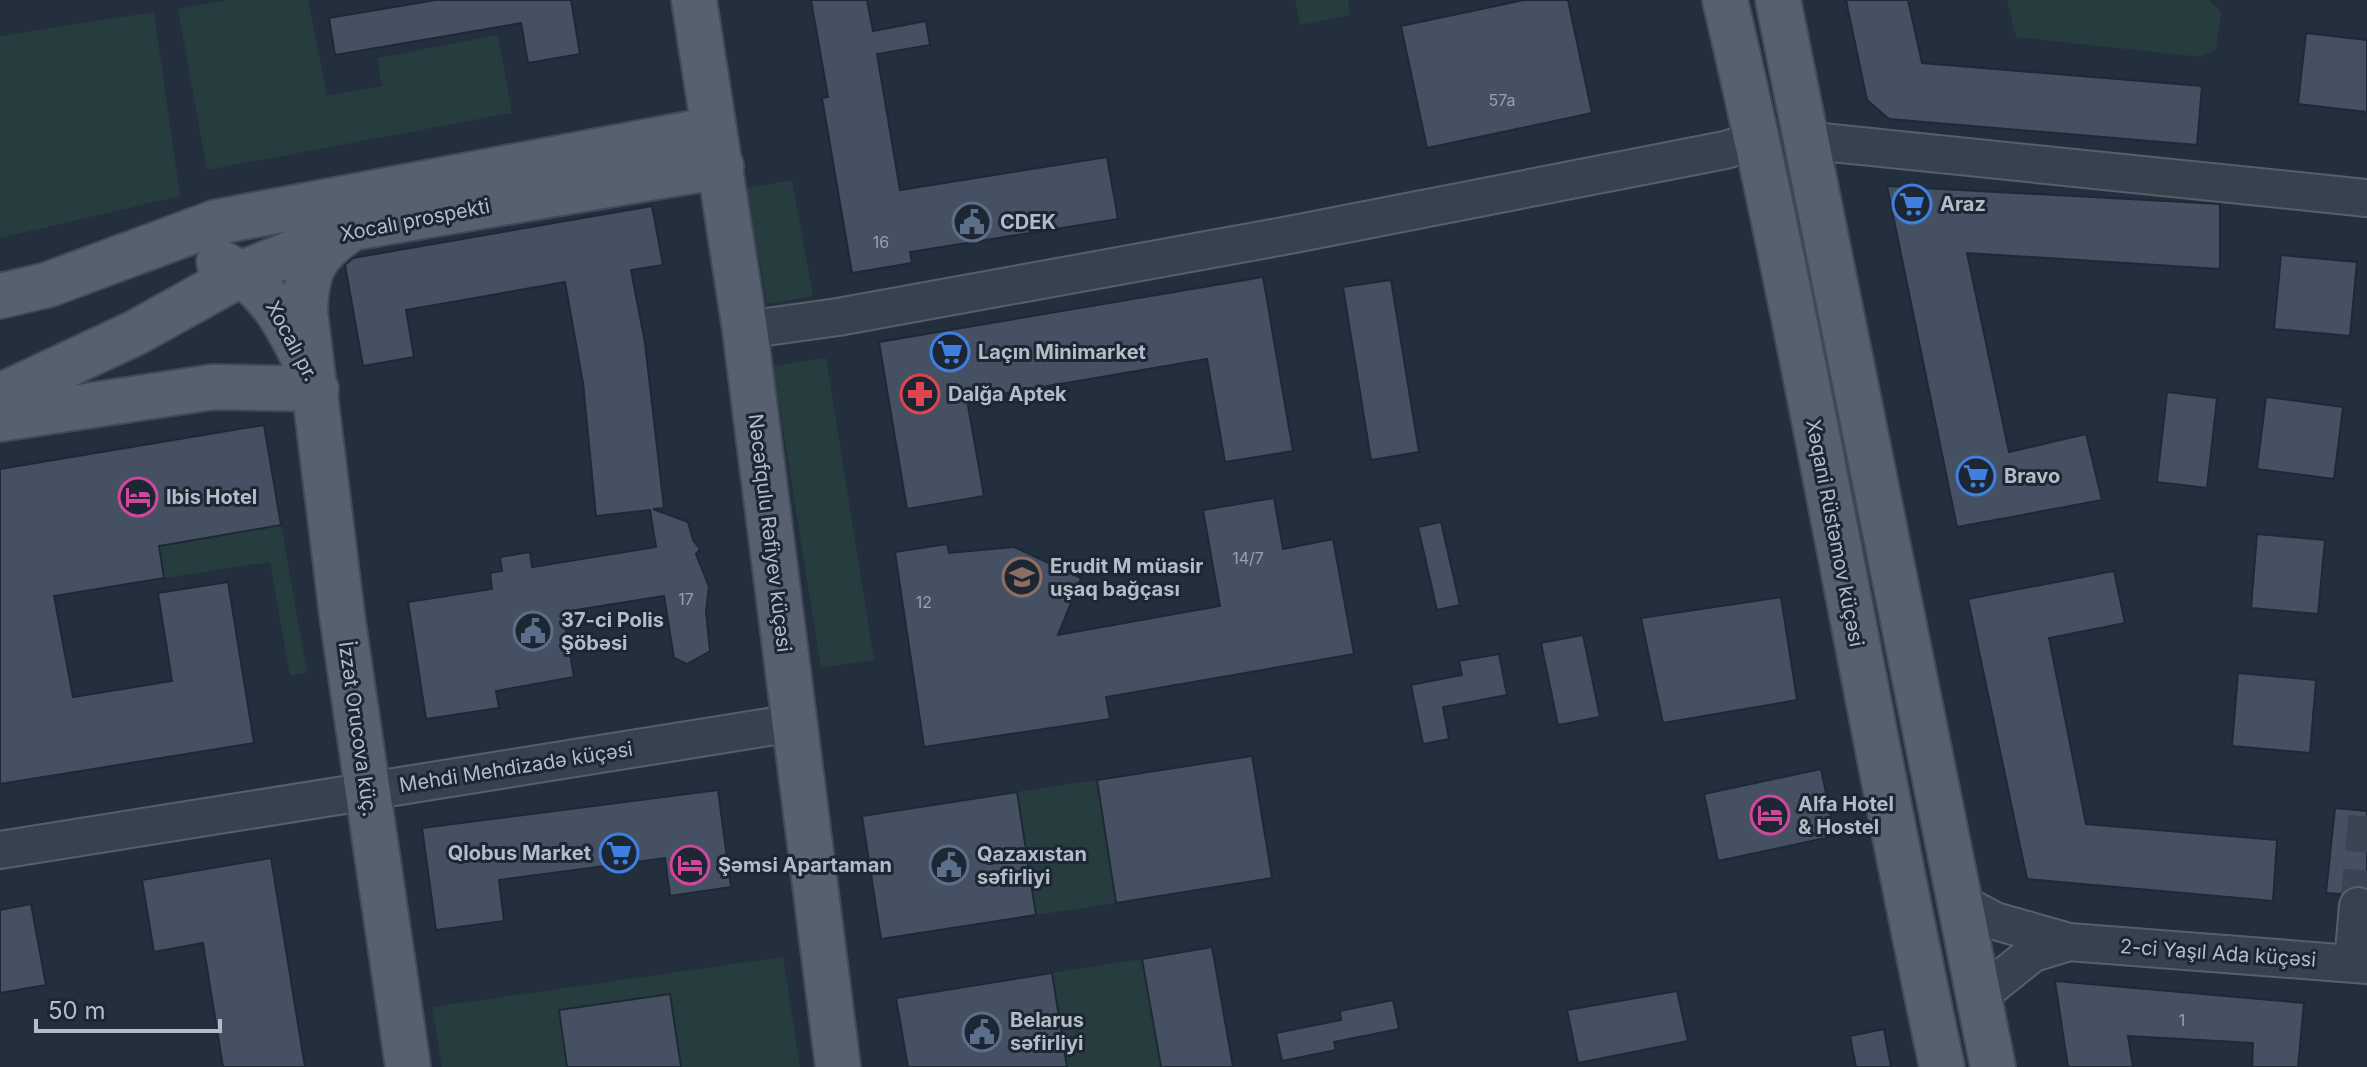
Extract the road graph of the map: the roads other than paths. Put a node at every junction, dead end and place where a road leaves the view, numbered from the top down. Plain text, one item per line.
1 (694, 0) edge
2 (1725, 0) edge
3 (1778, 0) edge
4 (1758, 140) junction
5 (1803, 140) junction
6 (718, 147) junction
7 (2367, 198) edge
8 (217, 222) junction
9 (352, 228) junction
10 (124, 259) junction
11 (243, 273) junction
12 (0, 296) edge
13 (745, 330) junction
14 (316, 389) junction
15 (0, 396) edge
16 (0, 419) edge
17 (794, 723) junction
18 (367, 791) junction
19 (0, 850) edge
20 (1958, 901) junction
21 (2358, 906) tunnel mouth
22 (2069, 942) junction
23 (2360, 964) edge
24 (1978, 997) junction
25 (1942, 1061) edge
26 (408, 1067) edge
27 (838, 1067) edge
28 (1993, 1067) edge

1 - 6 main road, Nəcəfqulu Rəfiyev küçəsi
2 - 4 main road, Xəqani Rüstəmov küçəsi
3 - 5 main road
4 - 13 street
4 - 25 main road, Xəqani Rüstəmov küçəsi
5 - 7 street
5 - 20 main road
6 - 8 main road, Xocalı prospekti
6 - 9 main road, Xocalı prospekti
6 - 13 main road, Nəcəfqulu Rəfiyev küçəsi
8 - 10 main road, Xocalı prospekti
8 - 11 main road, Xocalı pr.
9 - 11 main road, Xocalı prospekti
9 - 14 main road, Xocalı pr.
10 - 11 main road, Xocalı pr.
10 - 12 main road, Xocalı prospekti
11 - 14 main road, Xocalı pr.
11 - 15 main road, Xocalı prospekti
13 - 17 main road, Nəcəfqulu Rəfiyev küçəsi
14 - 16 main road
14 - 18 main road, İzzət Orucova küç.
17 - 18 street, Mehdi Mehdizadə küçəsi
17 - 27 main road, Nəcəfqulu Rəfiyev küçəsi
18 - 19 street, Mehdi Mehdizadə küçəsi
18 - 26 main road, İzzət Orucova küç.
20 - 22 street, 2-ci Yaşıl Ada küçəsi
20 - 24 main road
21 - 23 street
22 - 23 street, 2-ci Yaşıl Ada küçəsi
22 - 24 street, 2-ci Yaşıl Ada küçəsi
24 - 28 main road

